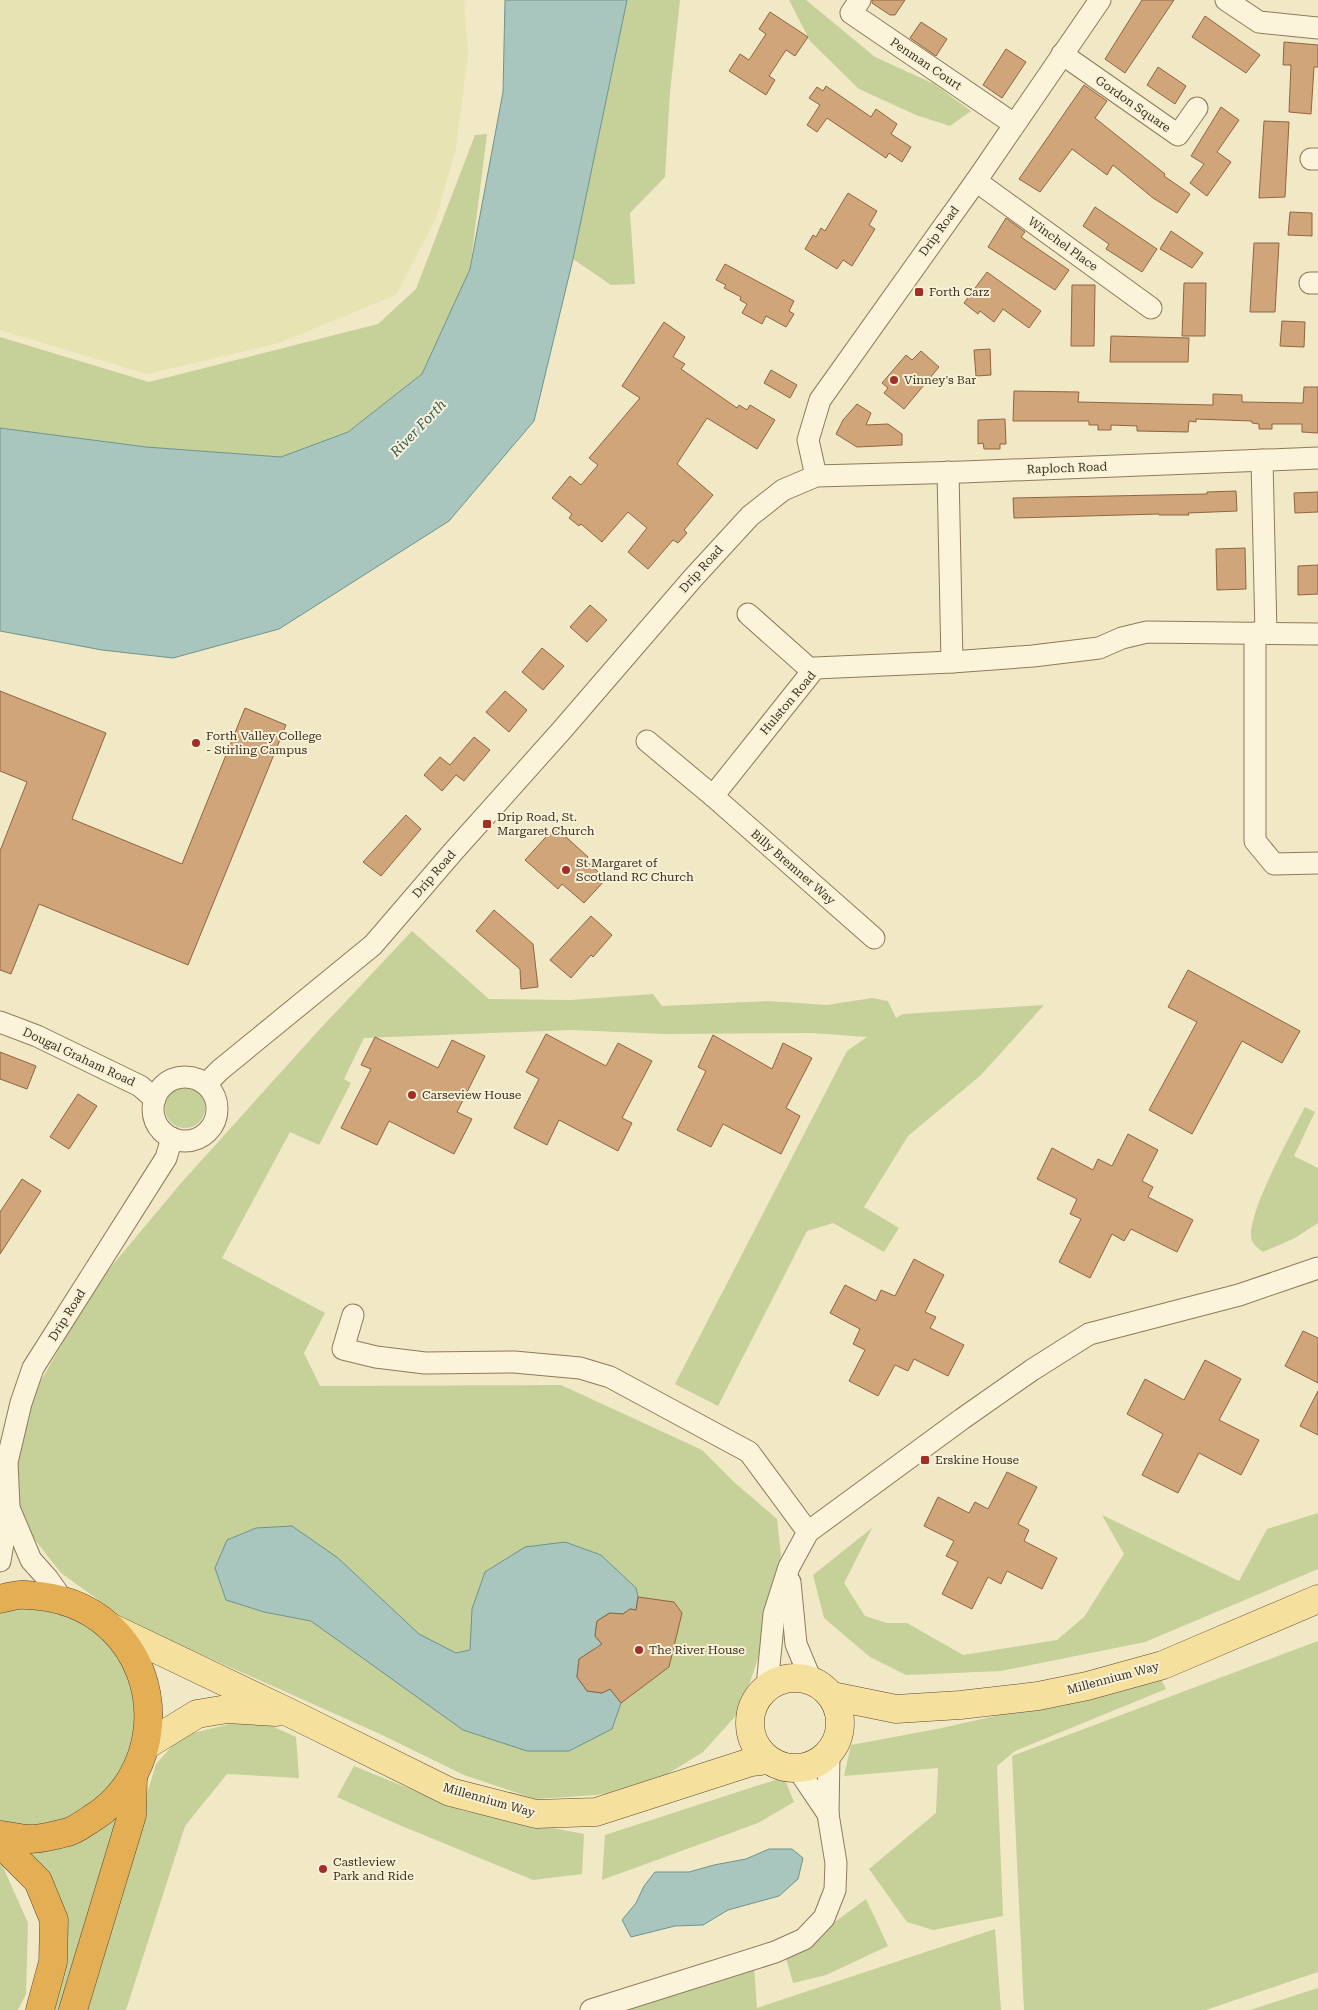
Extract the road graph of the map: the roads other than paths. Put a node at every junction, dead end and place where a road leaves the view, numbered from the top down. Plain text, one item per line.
1 (860, 0) edge
2 (1100, 0) edge
3 (1226, 0) edge
4 (1318, 28) edge
5 (1062, 54) junction
6 (1197, 108) dead end
7 (1014, 124) junction
8 (976, 180) junction
9 (1151, 308) dead end
10 (1318, 458) edge
11 (1262, 460) junction
12 (948, 472) junction
13 (816, 476) junction
14 (748, 614) dead end
15 (1261, 633) junction
16 (1318, 634) edge
17 (952, 662) junction
18 (812, 671) junction
19 (647, 741) dead end
20 (713, 796) junction
21 (1318, 863) edge
22 (874, 938) dead end
23 (0, 1022) edge
24 (206, 1084) junction
25 (155, 1099) junction
26 (172, 1138) junction
27 (1318, 1268) edge
28 (353, 1314) dead end
29 (9, 1507) junction
30 (808, 1532) junction
31 (0, 1561) edge
32 (789, 1567) junction
33 (0, 1599) edge
34 (62, 1599) junction
35 (1318, 1599) edge
36 (110, 1627) junction
37 (767, 1687) junction
38 (822, 1688) junction
39 (896, 1709) junction
40 (290, 1713) junction
41 (750, 1729) junction
42 (840, 1729) junction
43 (146, 1746) junction
44 (828, 1754) junction
45 (769, 1760) junction
46 (798, 1768) junction
47 (133, 1778) junction
48 (698, 1779) junction
49 (828, 1814) junction
50 (0, 1835) edge
51 (0, 1843) edge
52 (40, 2010) edge
53 (73, 2010) edge
54 (591, 2010) edge

1 - 7 street, Penman Court
2 - 5 street, Drip Road
3 - 4 street
5 - 6 street, Gordon Square
5 - 7 street, Drip Road
7 - 8 street, Drip Road
8 - 9 street, Winchel Place
8 - 13 street, Drip Road
10 - 11 street, Raploch Road
11 - 12 street, Raploch Road
11 - 15 street
12 - 13 street, Raploch Road
12 - 17 street
13 - 24 street, Drip Road
14 - 18 street
15 - 16 street, Hulston Road
15 - 17 street, Hulston Road
15 - 21 street
17 - 18 street, Hulston Road
18 - 20 street, Hulston Road
19 - 20 street, Billy Bremner Way
20 - 22 street, Billy Bremner Way
23 - 25 street, Dougal Graham Road
24 - 25 street
24 - 26 street
25 - 26 street
26 - 29 street, Drip Road
27 - 30 street
28 - 30 street
29 - 31 street, Drip Road
29 - 34 street, Drip Road
30 - 32 street
32 - 37 street
32 - 38 street
33 - 34 highway
34 - 36 highway
35 - 39 main road, Millennium Way
36 - 40 main road, Millennium Way
36 - 43 highway
37 - 38 main road
37 - 41 main road
38 - 39 main road, Millennium Way
38 - 42 main road
39 - 42 main road, Millennium Way
40 - 43 main road, Millennium Way
40 - 48 main road, Millennium Way
41 - 45 main road
41 - 48 main road, Millennium Way
42 - 44 main road
43 - 47 highway
44 - 46 main road
44 - 49 street
45 - 46 main road
45 - 48 main road, Millennium Way
46 - 49 street
47 - 50 highway
47 - 53 highway
49 - 54 street
51 - 52 highway

